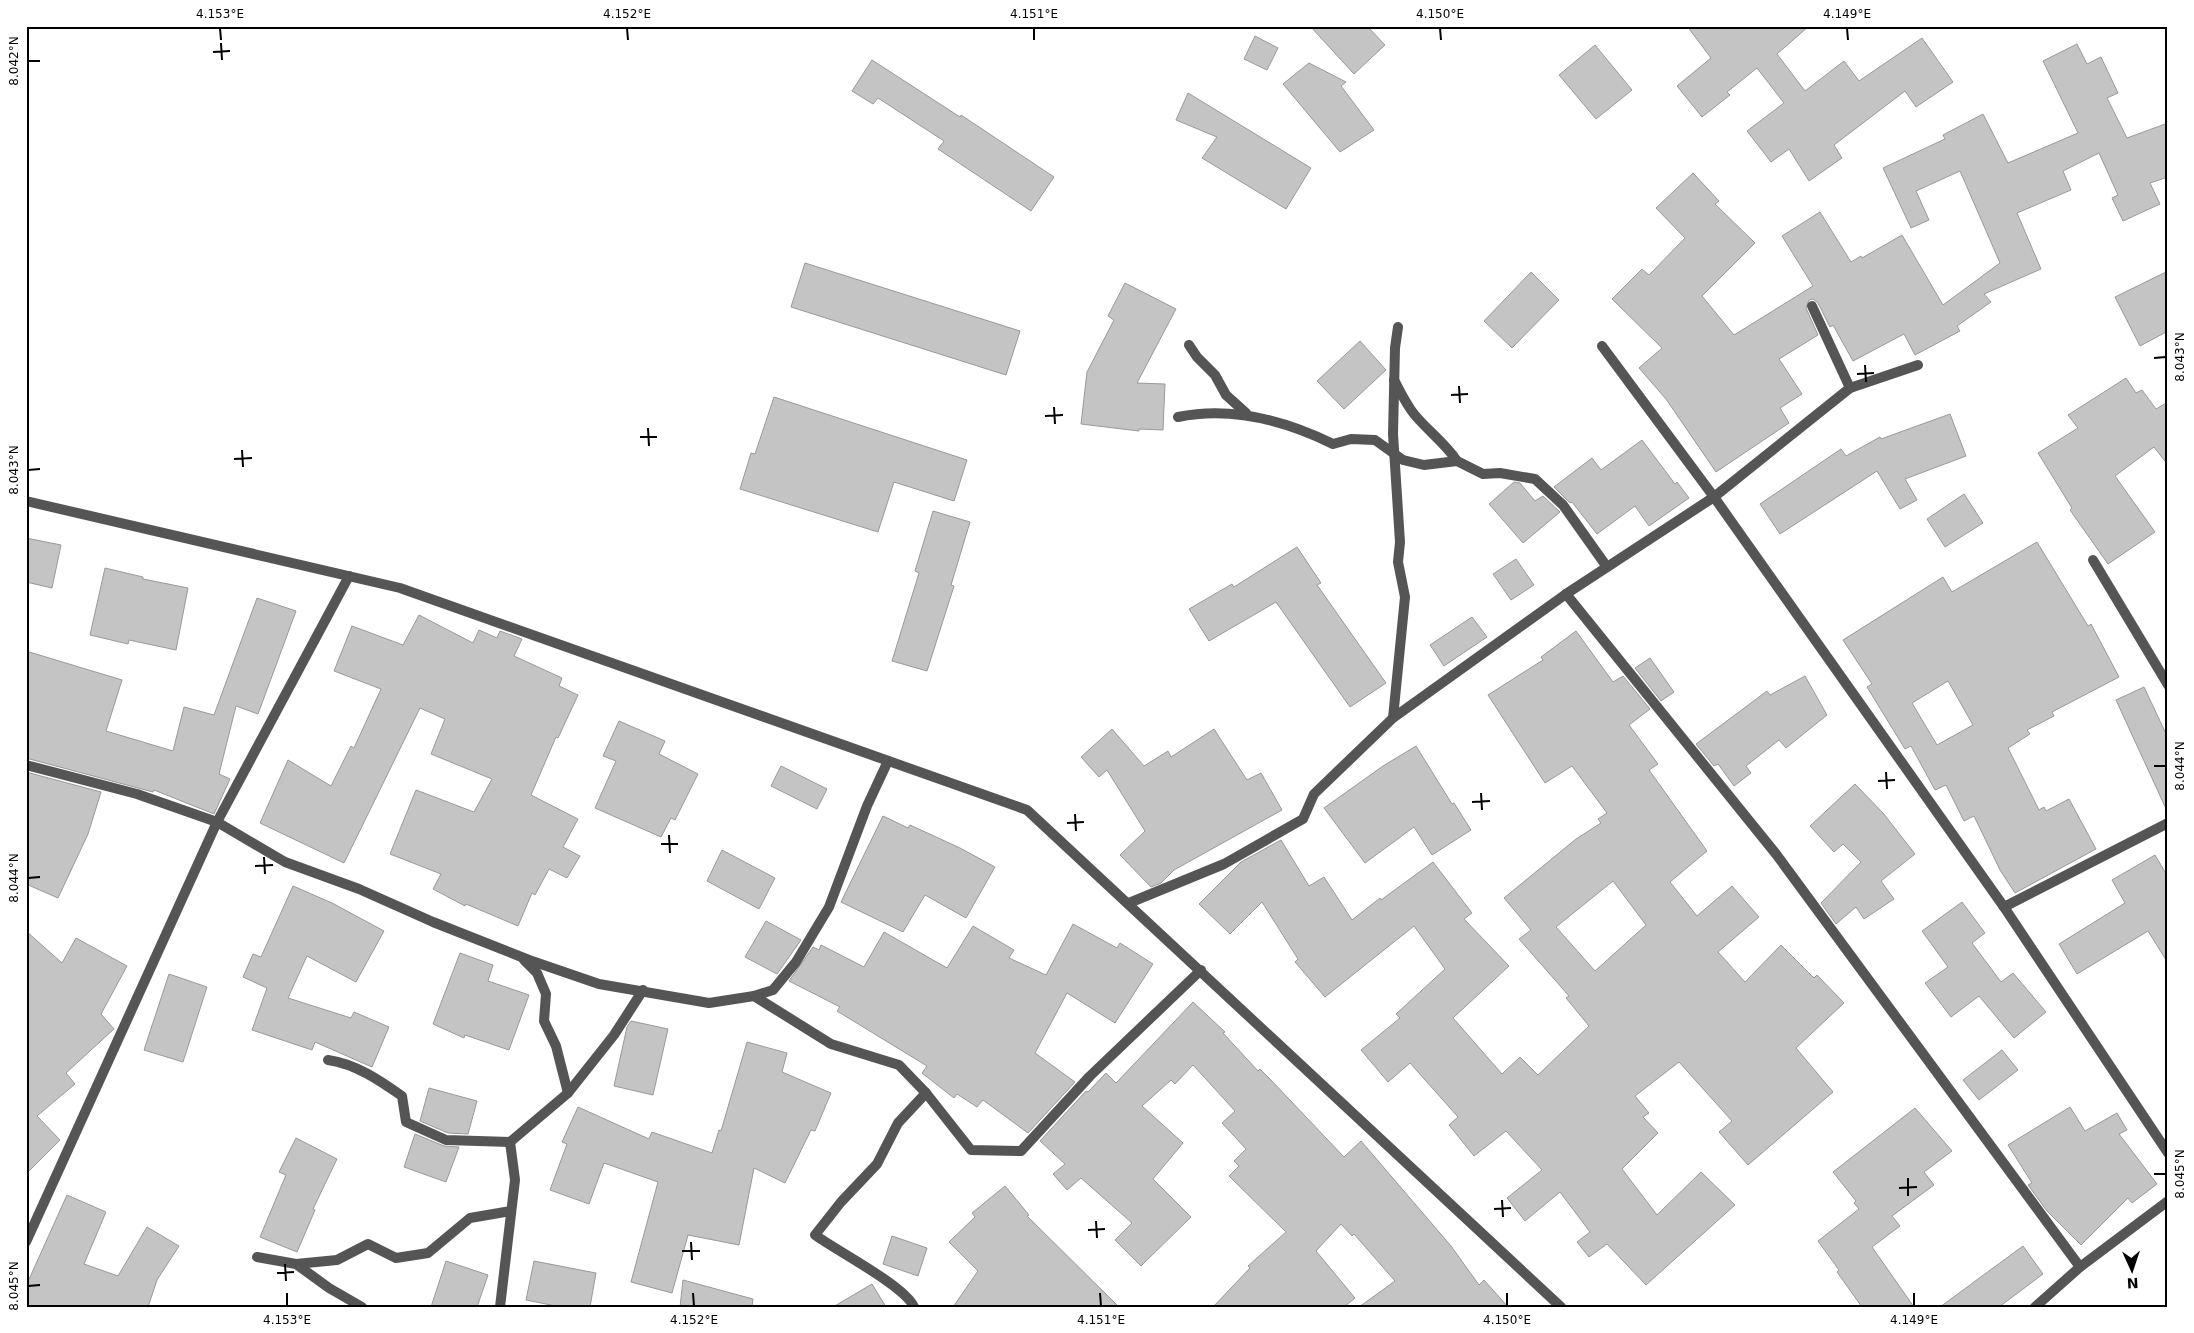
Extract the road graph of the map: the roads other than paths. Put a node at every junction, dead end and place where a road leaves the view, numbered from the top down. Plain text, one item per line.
1 (1812, 306) dead end
2 (1398, 327) dead end
3 (1190, 345) dead end
4 (1602, 346) dead end
5 (1918, 365) dead end
6 (1394, 380) junction
7 (1850, 388) junction
8 (1246, 414) junction
9 (1178, 417) dead end
10 (1393, 451) junction
11 (1458, 461) junction
12 (1714, 498) junction
13 (26, 501) edge
14 (2093, 560) dead end
15 (1608, 567) junction
16 (349, 576) junction
17 (1566, 594) junction
18 (2168, 685) edge
19 (1393, 718) junction
20 (888, 761) junction
21 (26, 765) edge
22 (217, 822) junction
23 (2168, 823) edge
24 (1129, 903) junction
25 (2004, 907) junction
26 (522, 958) junction
27 (1201, 970) junction
28 (643, 990) junction
29 (754, 996) junction
30 (328, 1060) dead end
31 (568, 1093) junction
32 (926, 1093) junction
33 (510, 1142) junction
34 (2168, 1153) edge
35 (2168, 1201) edge
36 (511, 1211) junction
37 (26, 1242) edge
38 (257, 1257) dead end
39 (296, 1264) junction
40 (2080, 1267) junction
41 (362, 1307) edge
42 (500, 1307) edge
43 (914, 1307) edge
44 (1561, 1307) edge
45 (2035, 1307) edge

1 - 7 street
2 - 6 street
3 - 8 street
4 - 12 street
5 - 7 street
6 - 10 street
6 - 11 street
7 - 12 street
8 - 9 street
8 - 10 street
10 - 11 street
10 - 19 street
11 - 15 street
12 - 15 street
12 - 25 street
13 - 16 street
14 - 18 street
15 - 17 street
16 - 20 street
16 - 22 street
17 - 19 street
17 - 40 street
19 - 24 street
20 - 24 street
20 - 29 street
21 - 22 street
22 - 26 street
22 - 37 street
23 - 25 street
24 - 27 street
25 - 34 street
26 - 28 street
26 - 31 street
27 - 32 street
27 - 44 street
28 - 29 street
28 - 31 street
29 - 32 street
30 - 33 street
31 - 33 street
32 - 43 street
33 - 36 street
35 - 40 street
36 - 39 street
36 - 42 street
38 - 39 street
39 - 41 street
40 - 45 street

